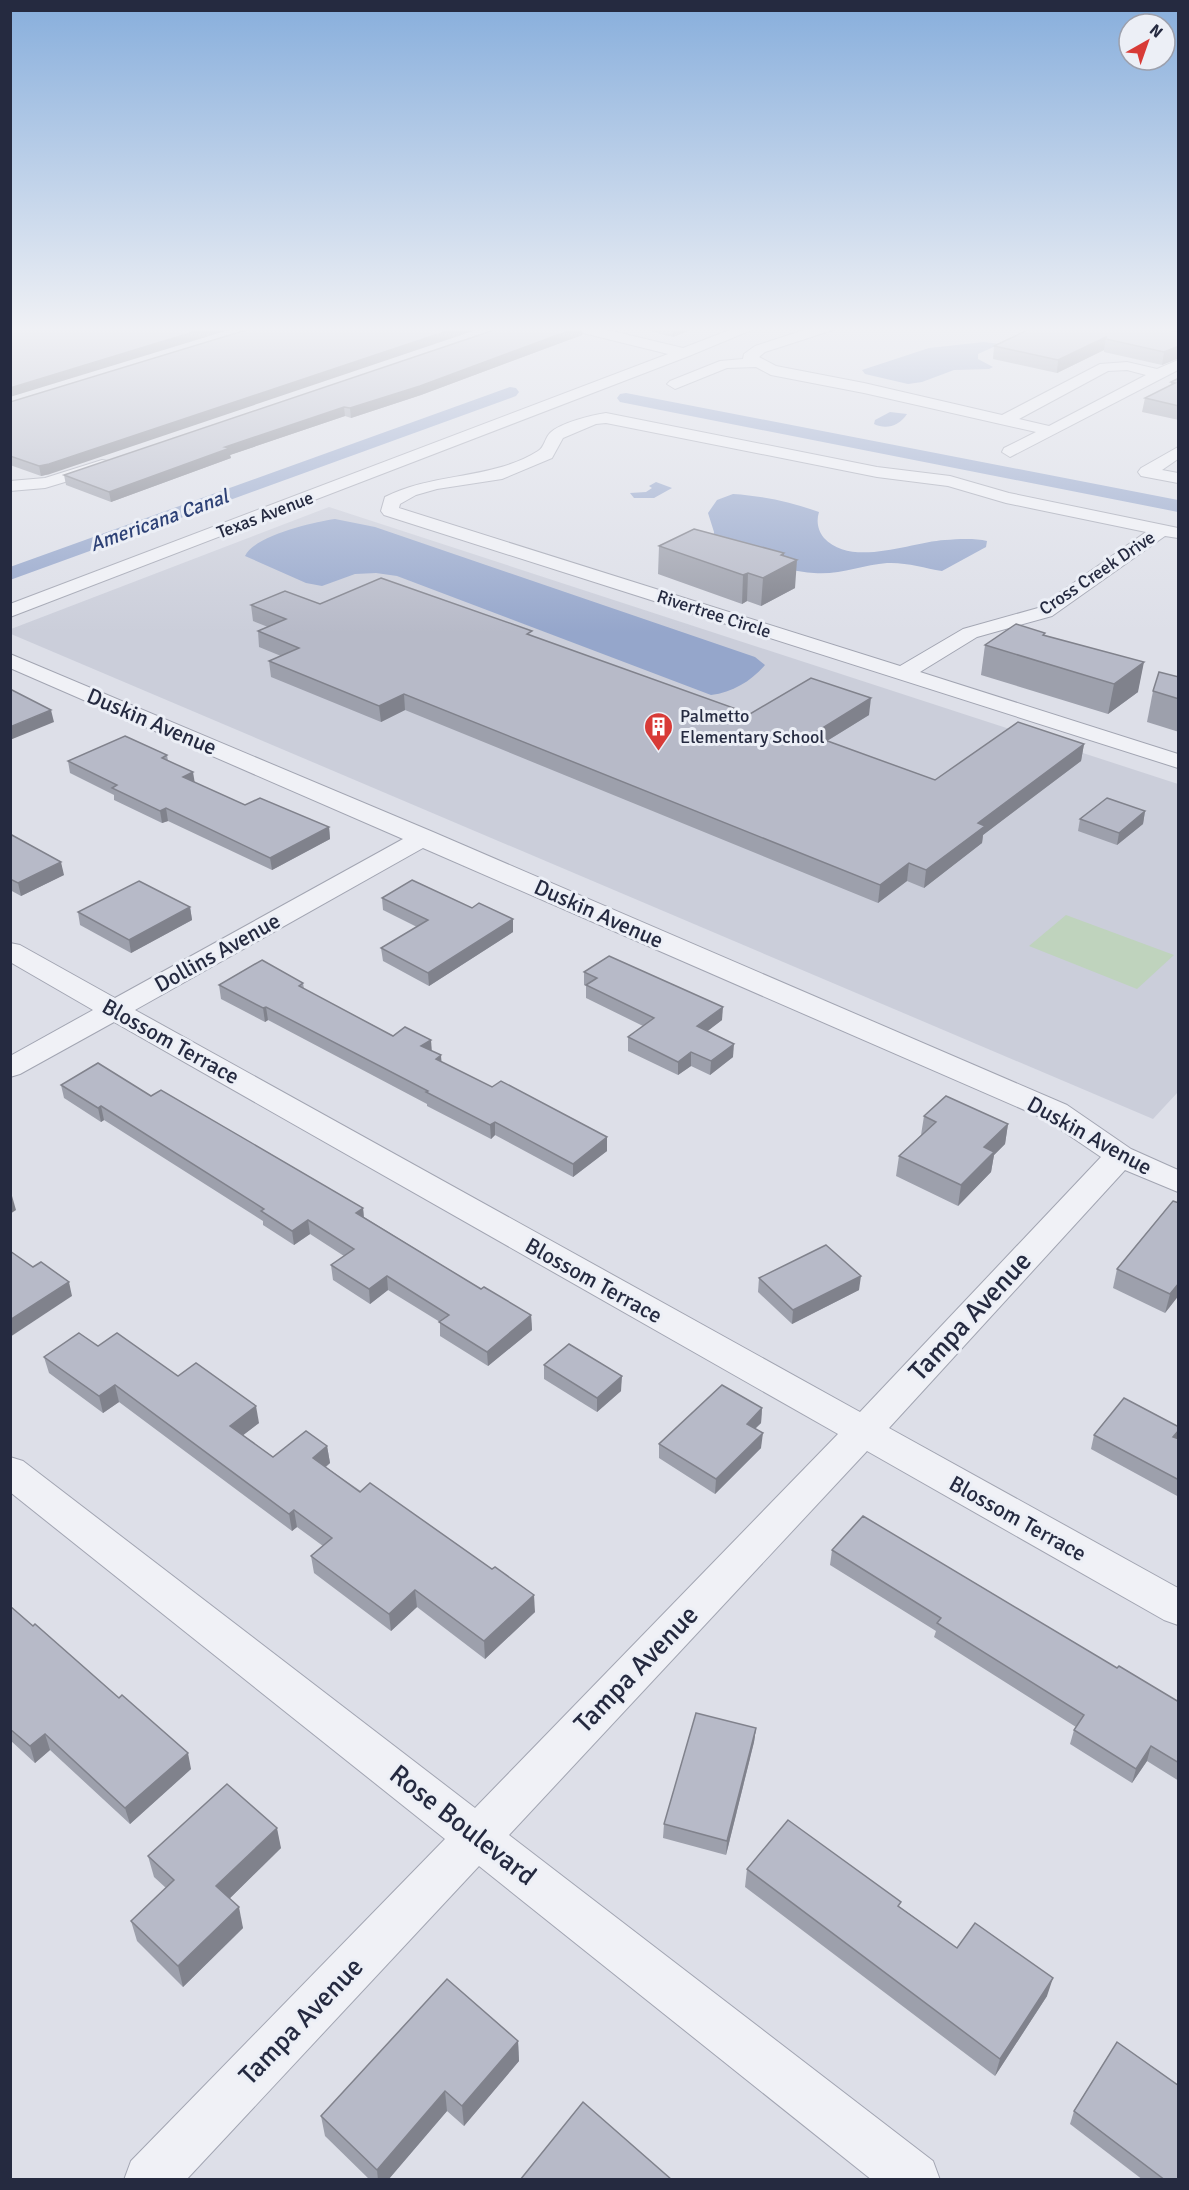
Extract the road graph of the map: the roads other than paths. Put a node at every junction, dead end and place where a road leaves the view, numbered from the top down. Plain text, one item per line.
1 (491, 428) edge
2 (573, 428) edge
3 (657, 428) edge
4 (1039, 428) edge
5 (1056, 428) edge
6 (1051, 431) junction
7 (453, 443) junction
8 (481, 451) dead end
9 (1010, 452) dead end
10 (1179, 452) edge
11 (502, 457) dead end
12 (113, 461) edge
13 (524, 464) junction
14 (1179, 478) edge
15 (10, 486) edge
16 (1170, 532) edge
17 (10, 611) edge
18 (10, 660) edge
19 (902, 674) junction
20 (1179, 761) edge
21 (424, 837) junction
22 (10, 951) edge
23 (115, 1010) junction
24 (10, 1068) edge
25 (1120, 1156) junction
26 (1179, 1182) edge
27 (863, 1432) junction
28 (10, 1471) edge
29 (1179, 1608) edge
30 (477, 1836) junction
31 (150, 2180) edge
32 (914, 2180) edge

1 - 7 street, Texas Avenue
2 - 13 street, Rivertree Circle
3 - 16 street, Rivertree Circle
4 - 6 street
5 - 6 street
6 - 9 street
7 - 8 street
7 - 17 street, Texas Avenue
10 - 14 street
11 - 13 street
12 - 15 street
13 - 19 street, Rivertree Circle
16 - 19 street, Cross Creek Drive
18 - 21 street, Duskin Avenue
19 - 20 street, Rivertree Circle
21 - 23 street, Dollins Avenue
21 - 25 street, Duskin Avenue
22 - 23 street, Blossom Terrace
23 - 24 street, Dollins Avenue
23 - 27 street, Blossom Terrace
25 - 26 street, Duskin Avenue
25 - 27 street, Tampa Avenue
27 - 29 street, Blossom Terrace
27 - 30 street, Tampa Avenue
28 - 30 street, Rose Boulevard
30 - 31 street, Tampa Avenue
30 - 32 street, Rose Boulevard

